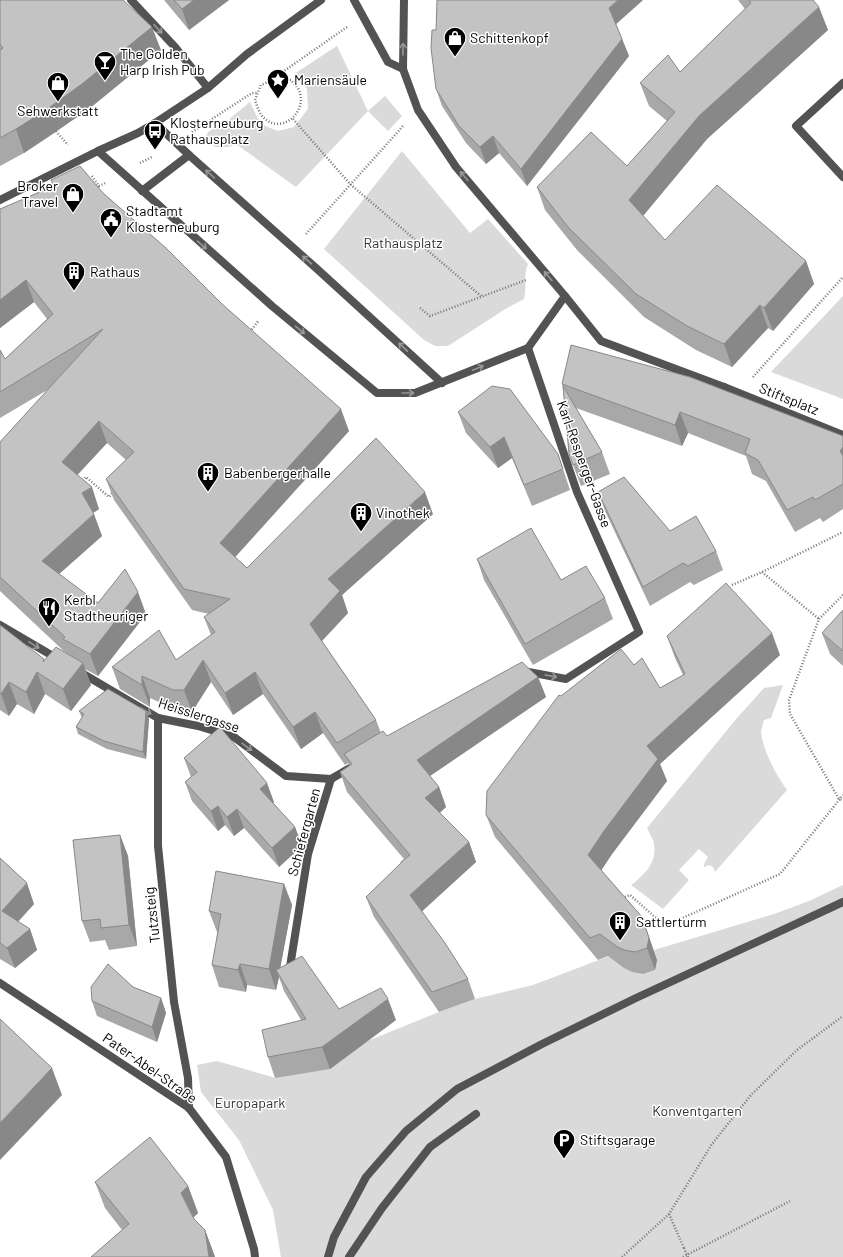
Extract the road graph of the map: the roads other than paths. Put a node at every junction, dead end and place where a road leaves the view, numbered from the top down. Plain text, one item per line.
1 (131, 0) edge
2 (321, 0) edge
3 (354, 0) edge
4 (404, 0) edge
5 (403, 69) junction
6 (842, 87) edge
7 (208, 88) junction
8 (155, 123) junction
9 (98, 152) junction
10 (189, 155) junction
11 (843, 178) edge
12 (142, 191) junction
13 (0, 200) edge
14 (565, 296) junction
15 (528, 348) junction
16 (442, 383) junction
17 (843, 435) edge
18 (0, 625) edge
19 (62, 662) edge
20 (76, 670) edge
21 (512, 675) edge
22 (158, 718) junction
23 (358, 764) edge
24 (331, 779) junction
25 (843, 902) edge
26 (288, 978) edge
27 (0, 983) edge
28 (189, 1108) junction
29 (476, 1114) dead end
30 (255, 1257) edge
31 (328, 1257) edge
32 (349, 1257) edge

1 -> 7 street
2 - 7 street
3 - 5 street
5 -> 4 street
14 -> 5 street
6 - 11 street
7 - 8 street
8 - 9 street
8 - 10 street
9 - 12 street
9 - 13 street
10 - 12 street
16 -> 10 street
12 -> 16 street
14 - 15 street
14 - 17 street, Stiftsplatz
16 -> 15 street
21 -> 15 street, Karl-Resperger-Gasse
18 -> 19 street
20 -> 22 street, Heisslergasse
22 -> 24 street, Heisslergasse
22 - 28 street, Tutzsteig
23 - 24 street, Schiefergarten
24 - 26 street, Schiefergarten
25 - 31 street
27 - 28 street, Pater-Abel-Straße
28 - 30 street, Pater-Abel-Straße
29 - 32 street

